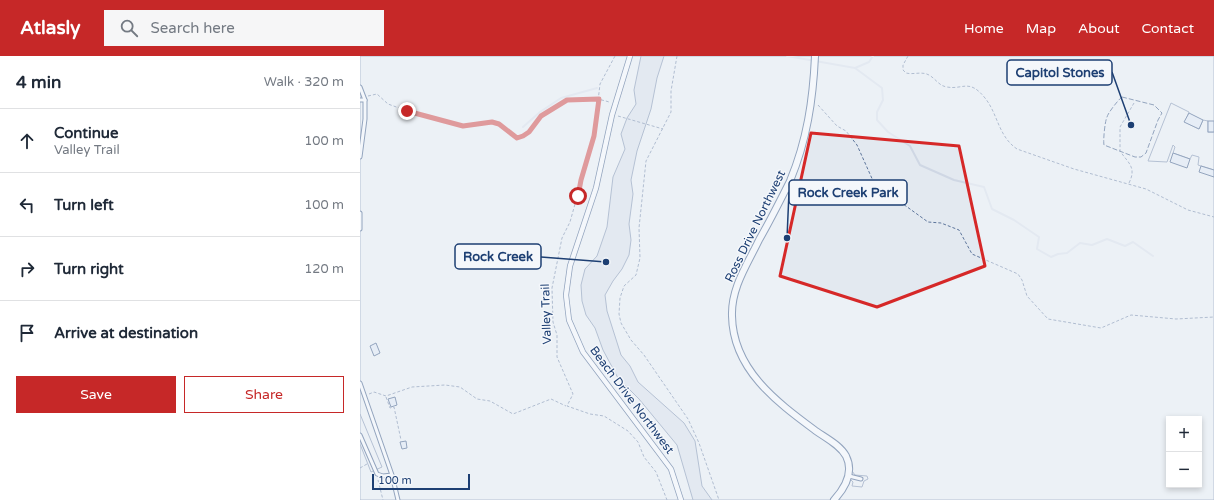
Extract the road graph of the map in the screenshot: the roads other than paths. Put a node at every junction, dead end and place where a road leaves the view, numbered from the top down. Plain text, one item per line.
1 (630, 56) edge
2 (816, 56) edge
3 (360, 87) edge
4 (364, 98) junction
5 (360, 100) edge
6 (360, 157) edge
7 (360, 213) edge
8 (360, 229) edge
9 (360, 383) edge
10 (360, 434) edge
11 (392, 475) junction
12 (849, 476) junction
13 (861, 479) dead end
14 (398, 500) edge
15 (680, 500) edge
16 (834, 500) edge

1 - 15 street, Beach Drive Northwest
2 - 12 street, Ross Drive Northwest
3 - 4 lane
4 - 5 lane
4 - 6 lane
7 - 8 lane
9 - 11 lane
10 - 11 lane
11 - 14 lane
12 - 13 lane
12 - 16 street

